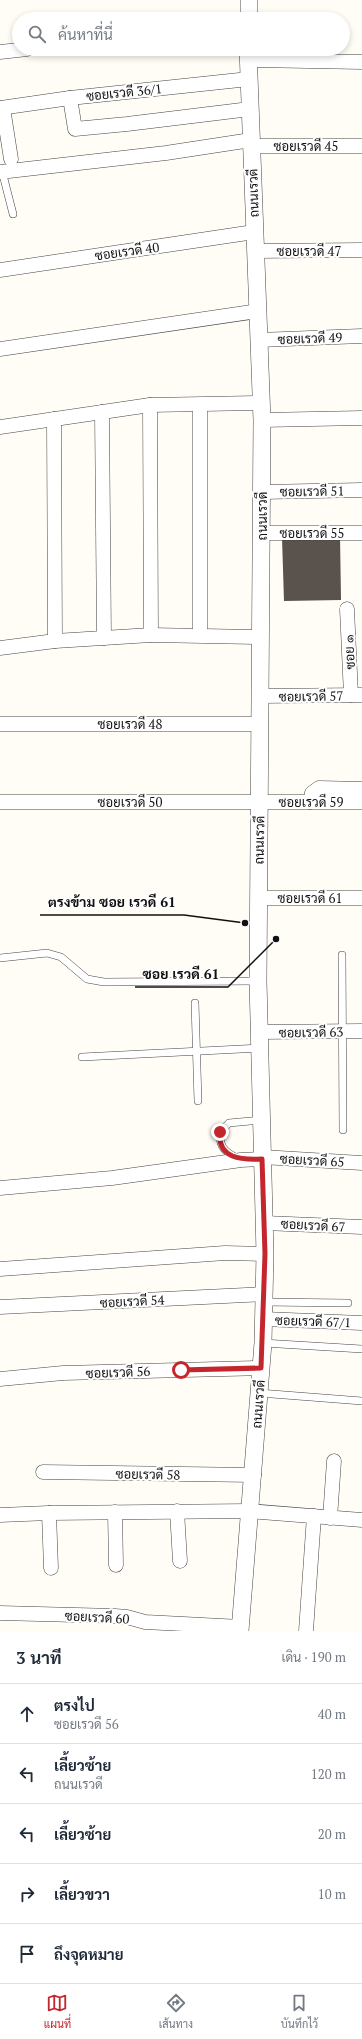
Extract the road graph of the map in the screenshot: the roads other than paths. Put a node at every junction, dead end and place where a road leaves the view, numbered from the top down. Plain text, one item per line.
1 (248, 0) edge
2 (249, 12) edge
3 (12, 51) edge
4 (0, 52) edge
5 (249, 56) edge
6 (265, 56) edge
7 (362, 62) edge
8 (249, 79) junction
9 (70, 98) junction
10 (1, 108) edge
11 (250, 109) junction
12 (251, 143) junction
13 (362, 146) edge
14 (11, 160) dead end
15 (1, 172) edge
16 (13, 214) dead end
17 (254, 232) junction
18 (362, 250) edge
19 (255, 251) junction
20 (0, 270) edge
21 (258, 311) junction
22 (362, 336) edge
23 (259, 340) junction
24 (0, 349) edge
25 (150, 405) junction
26 (200, 405) junction
27 (262, 411) junction
28 (102, 412) junction
29 (362, 418) edge
30 (54, 419) junction
31 (0, 427) edge
32 (362, 490) edge
33 (262, 492) junction
34 (262, 533) junction
35 (362, 533) edge
36 (347, 609) dead end
37 (151, 635) junction
38 (200, 635) junction
39 (261, 637) junction
40 (104, 638) junction
41 (55, 642) junction
42 (0, 648) edge
43 (356, 695) edge
44 (260, 696) junction
45 (0, 724) edge
46 (260, 724) junction
47 (362, 789) edge
48 (0, 802) edge
49 (260, 802) junction
50 (310, 802) junction
51 (362, 802) edge
52 (258, 898) junction
53 (362, 898) edge
54 (342, 955) dead end
55 (0, 958) edge
56 (258, 981) junction
57 (195, 1003) dead end
58 (343, 1031) junction
59 (362, 1031) edge
60 (259, 1040) junction
61 (195, 1051) junction
62 (82, 1057) dead end
63 (198, 1101) dead end
64 (261, 1120) junction
65 (343, 1130) dead end
66 (262, 1158) junction
67 (241, 1160) junction
68 (362, 1163) edge
69 (0, 1188) edge
70 (264, 1223) junction
71 (362, 1227) edge
72 (265, 1254) junction
73 (0, 1269) edge
74 (264, 1298) junction
75 (348, 1303) dead end
76 (0, 1307) edge
77 (263, 1319) junction
78 (362, 1323) edge
79 (263, 1343) junction
80 (362, 1349) edge
81 (261, 1368) junction
82 (0, 1379) edge
83 (258, 1393) junction
84 (362, 1401) edge
85 (334, 1461) dead end
86 (42, 1472) dead end
87 (254, 1475) junction
88 (178, 1511) junction
89 (249, 1511) junction
90 (115, 1512) junction
91 (49, 1513) junction
92 (0, 1515) edge
93 (314, 1516) junction
94 (330, 1518) junction
95 (362, 1520) edge
96 (180, 1561) dead end
97 (116, 1565) dead end
98 (51, 1568) dead end
99 (0, 1613) edge
100 (241, 1629) edge
101 (306, 1631) edge

1 - 2 street
3 - 4 street
5 - 8 street, ถนนเรวดี
6 - 7 street
8 - 9 street, ซอยเรวดี 36/1
8 - 11 street, ถนนเรวดี
9 - 10 street, ซอยเรวดี 36/1
9 - 11 street
10 - 14 street
11 - 12 street, ถนนเรวดี
12 - 13 street, ซอยเรวดี 45
12 - 15 street, ซอยเรวดี 45
12 - 17 street, ถนนเรวดี
15 - 16 lane
17 - 19 street, ถนนเรวดี
17 - 20 street, ซอยเรวดี 40
18 - 19 street, ซอยเรวดี 47
19 - 21 street, ถนนเรวดี
21 - 23 street, ถนนเรวดี
21 - 24 street
22 - 23 street, ซอยเรวดี 49
23 - 27 street, ถนนเรวดี
25 - 26 street
25 - 28 street
25 - 37 street
26 - 27 street
26 - 38 street
27 - 29 street
27 - 33 street, ถนนเรวดี
28 - 30 street
28 - 40 street
30 - 31 street
30 - 41 street
32 - 33 street, ซอยเรวดี 51
33 - 34 street, ถนนเรวดี
34 - 35 street, ซอยเรวดี 55
34 - 39 street, ถนนเรวดี
36 - 43 street, ซอย ๑
37 - 38 street
37 - 40 street
38 - 39 street
39 - 44 street, ถนนเรวดี
40 - 41 street
41 - 42 street
43 - 44 street, ซอยเรวดี 57
44 - 46 street, ถนนเรวดี
45 - 46 street, ซอยเรวดี 48
46 - 49 street, ถนนเรวดี
47 - 50 street
48 - 49 street, ซอยเรวดี 50
49 - 50 street, ซอยเรวดี 59
49 - 52 street, ถนนเรวดี
50 - 51 street, ซอยเรวดี 59
52 - 53 street, ซอยเรวดี 61
52 - 56 street, ถนนเรวดี
54 - 58 lane
55 - 56 lane
56 - 60 street, ถนนเรวดี
57 - 61 lane
58 - 59 street, ซอยเรวดี 63
58 - 60 street, ซอยเรวดี 63
58 - 65 lane
60 - 61 lane
60 - 64 street, ถนนเรวดี
61 - 62 lane
61 - 63 lane
64 - 66 street, ถนนเรวดี
64 - 67 lane
66 - 67 street, ซอยเรวดี 65
66 - 68 street, ซอยเรวดี 65
66 - 70 street, ถนนเรวดี
67 - 69 street, ซอยเรวดี 65
70 - 71 street, ซอยเรวดี 67
70 - 72 street, ถนนเรวดี
72 - 73 street
72 - 74 street, ถนนเรวดี
74 - 75 lane
74 - 76 street, ซอยเรวดี 54
74 - 77 street, ถนนเรวดี
77 - 78 street, ซอยเรวดี 67/1
77 - 79 street, ถนนเรวดี
79 - 80 lane
79 - 81 street, ถนนเรวดี
81 - 82 street, ซอยเรวดี 56
81 - 83 street, ถนนเรวดี
83 - 84 lane
83 - 87 street, ถนนเรวดี
85 - 94 street
86 - 87 street, ซอยเรวดี 58
87 - 89 street, ถนนเรวดี
88 - 89 street
88 - 90 street
88 - 96 street
89 - 93 street
89 - 100 street, ถนนเรวดี
90 - 91 street
90 - 97 street
91 - 92 street
91 - 98 street
93 - 94 street
93 - 101 street
94 - 95 street
99 - 100 street, ซอยเรวดี 60

